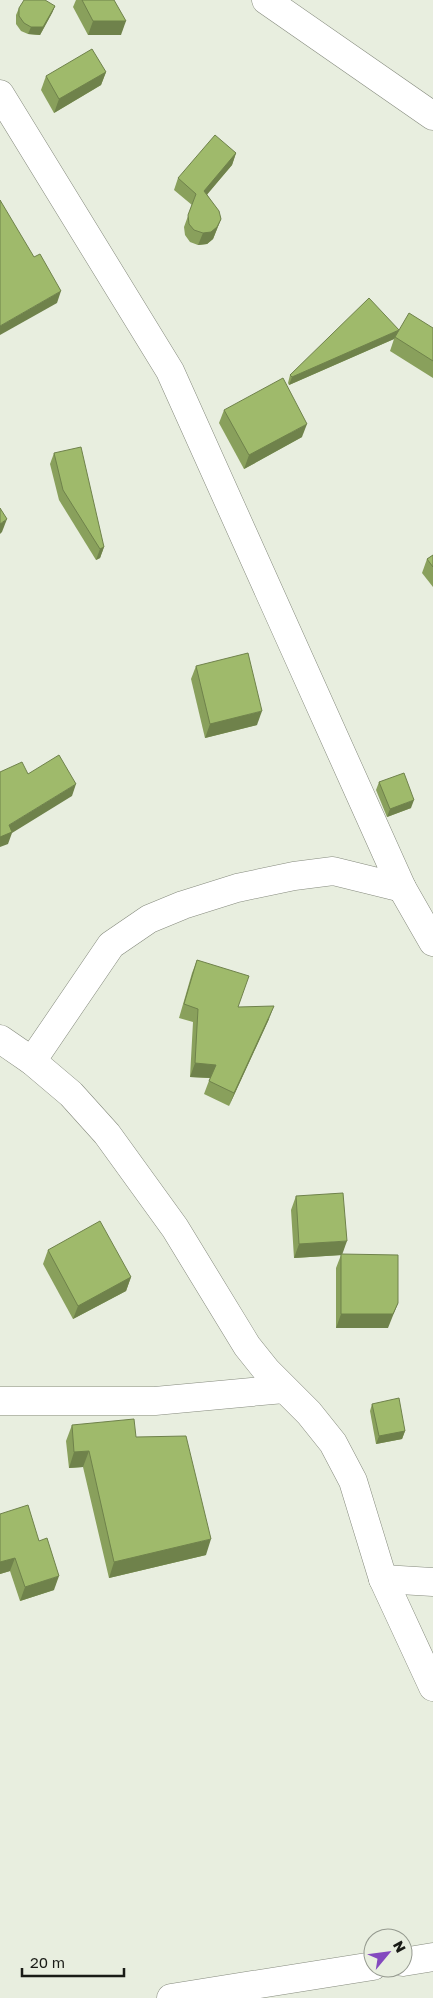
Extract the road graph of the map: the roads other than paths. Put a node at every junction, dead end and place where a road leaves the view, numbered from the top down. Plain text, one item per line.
1 (266, 0) edge
2 (0, 94) edge
3 (433, 116) edge
4 (402, 888) junction
5 (433, 942) edge
6 (0, 1039) edge
7 (32, 1061) junction
8 (284, 1389) junction
9 (0, 1401) edge
10 (383, 1579) junction
11 (433, 1582) edge
12 (433, 1687) edge
13 (433, 1957) edge
14 (413, 1960) edge
15 (363, 1968) edge
16 (172, 1998) edge

1 - 3 street
2 - 4 street
4 - 5 street
4 - 7 street
6 - 7 street
7 - 8 street
8 - 9 street
8 - 10 street
10 - 11 street
10 - 12 street
13 - 14 street
15 - 16 street

